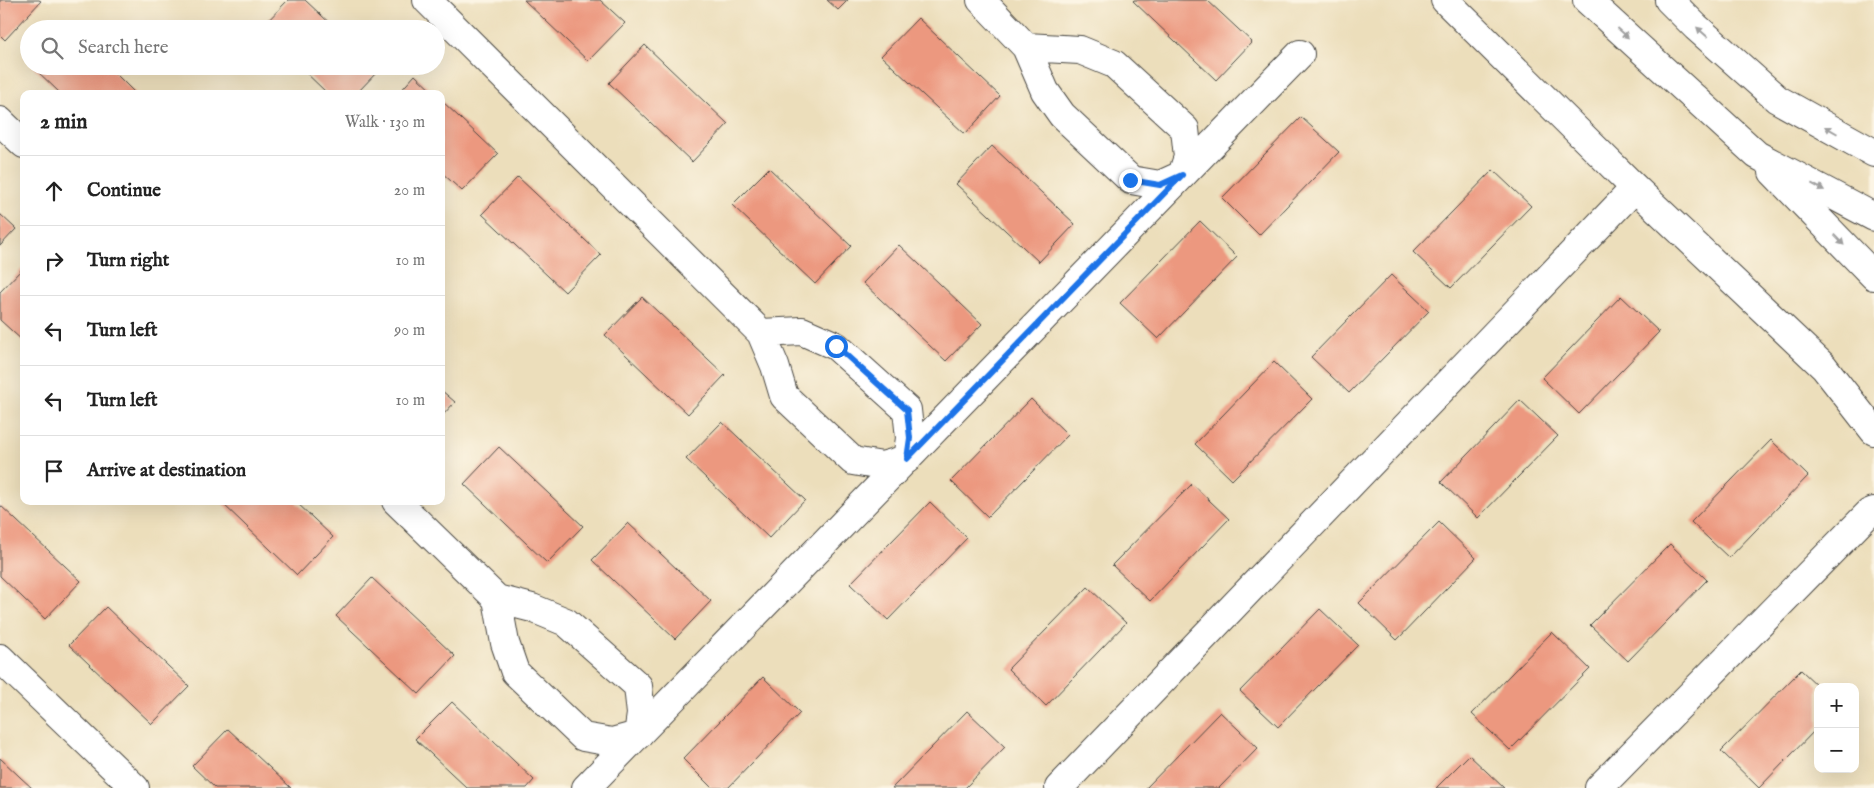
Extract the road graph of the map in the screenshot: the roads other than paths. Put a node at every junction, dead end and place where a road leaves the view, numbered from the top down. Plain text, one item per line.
1 (426, 0) edge
2 (981, 0) edge
3 (1445, 0) edge
4 (1587, 0) edge
5 (1669, 0) edge
6 (1026, 47) junction
7 (1300, 54) dead end
8 (0, 121) edge
9 (20, 140) edge
10 (1874, 153) edge
11 (1756, 155) junction
12 (1182, 175) junction
13 (1635, 188) junction
14 (1874, 217) edge
15 (1874, 276) edge
16 (761, 333) junction
17 (1874, 430) edge
18 (907, 459) junction
19 (400, 505) edge
20 (1874, 511) edge
21 (498, 599) junction
22 (0, 658) edge
23 (638, 735) junction
24 (135, 788) edge
25 (586, 788) edge
26 (1059, 788) edge
27 (1599, 788) edge

1 - 16 street
2 - 6 street
3 - 13 street
4 -> 11 street
10 -> 5 street
6 - 12 street
6 - 12 street
7 - 12 street
8 - 9 street
11 -> 14 street
11 -> 15 street
12 - 18 street
13 - 17 street
13 - 26 street
16 - 18 street
16 - 18 street
18 - 23 street
19 - 21 street
20 - 27 street
21 - 23 street
21 - 23 street
22 - 24 street
23 - 25 street

